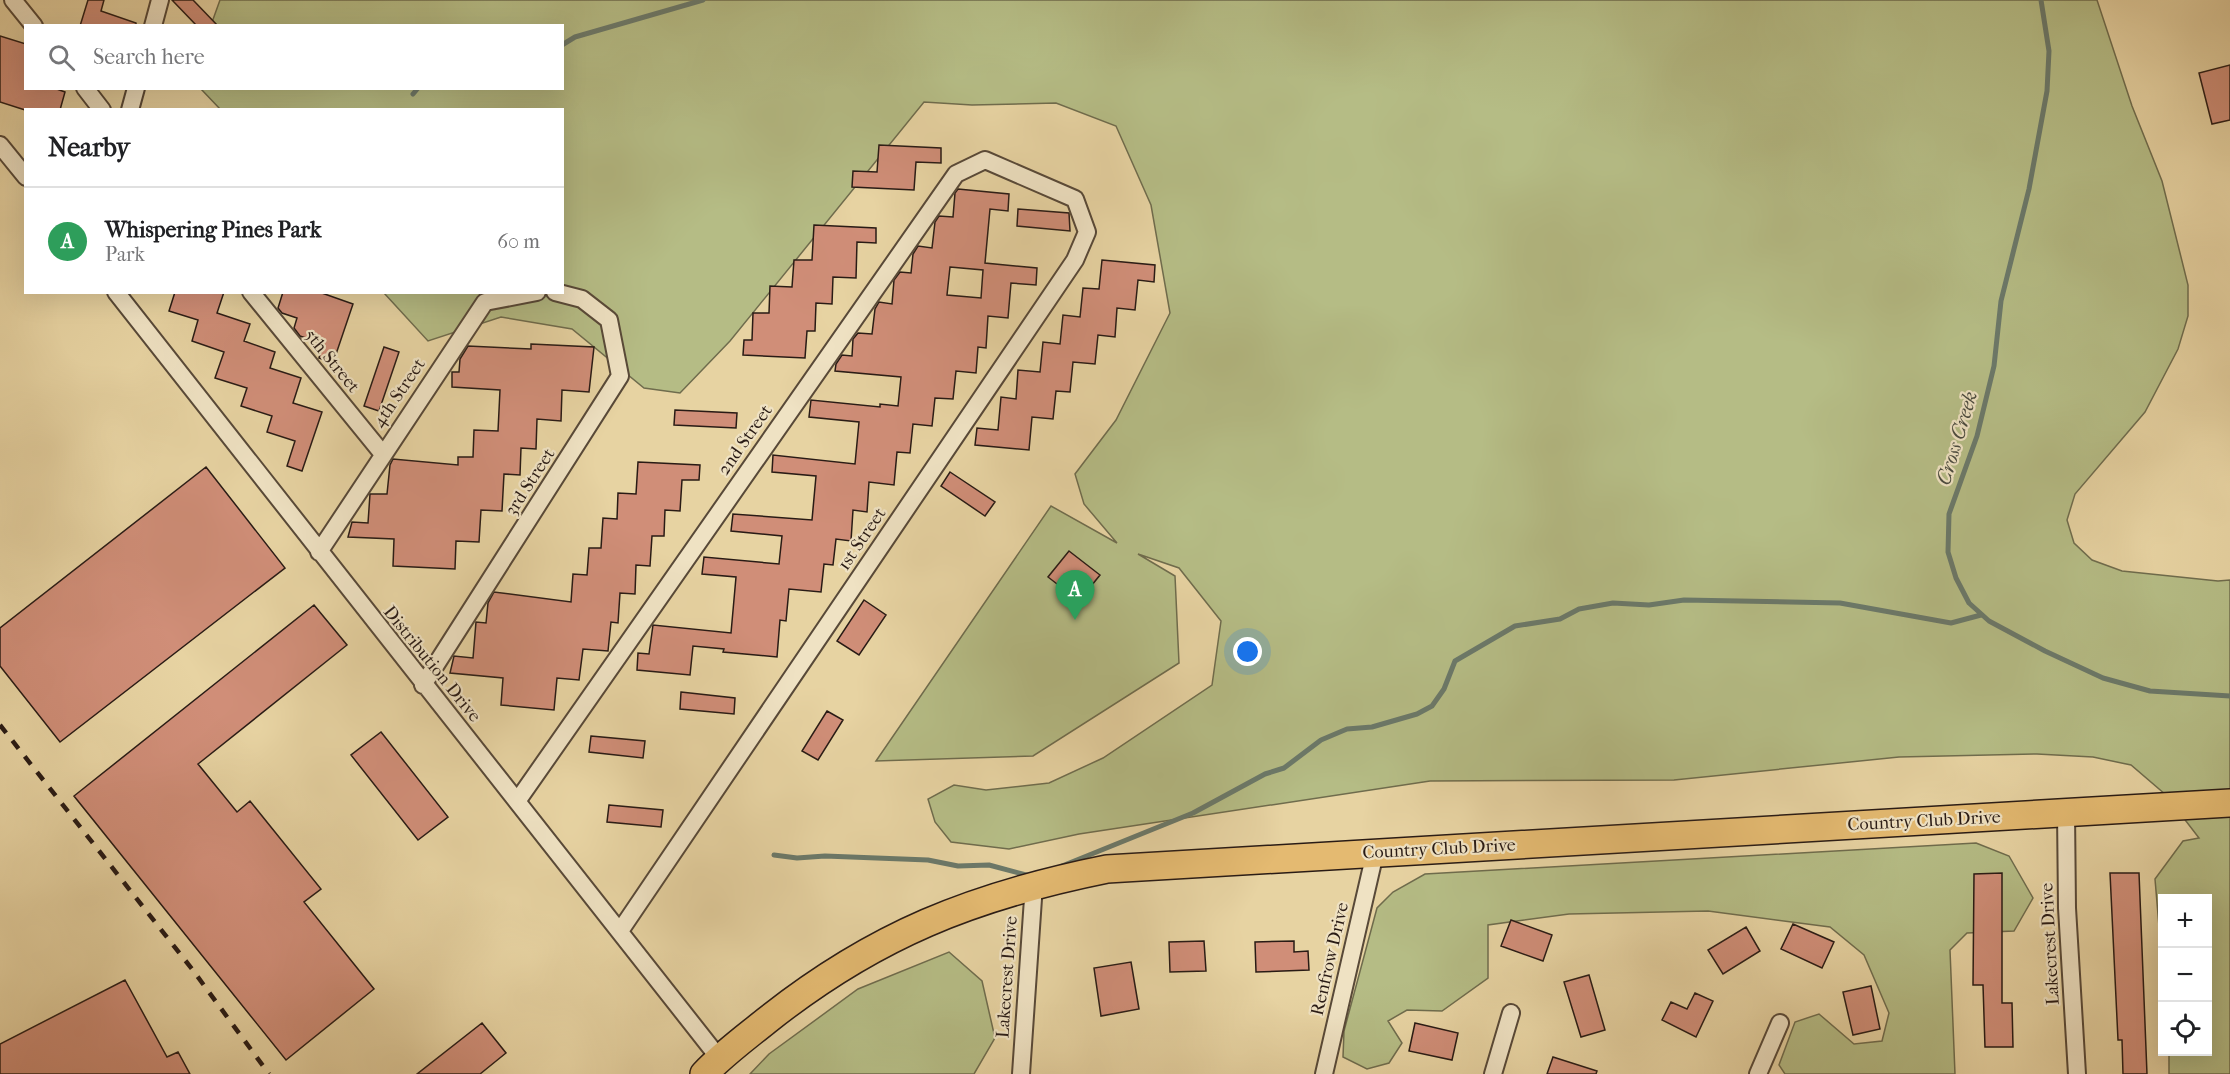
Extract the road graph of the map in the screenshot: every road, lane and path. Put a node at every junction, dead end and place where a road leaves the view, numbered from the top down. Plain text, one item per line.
1 (13, 0) edge
2 (160, 0) edge
3 (32, 24) edge
4 (154, 24) edge
5 (87, 90) edge
6 (135, 90) edge
7 (100, 108) edge
8 (131, 108) edge
9 (0, 145) edge
10 (24, 175) edge
11 (1035, 182) joint
12 (118, 294) edge
13 (253, 294) edge
14 (527, 294) edge
15 (563, 294) edge
16 (382, 453) junction
17 (319, 552) junction
18 (423, 685) junction
19 (518, 800) junction
20 (2230, 803) edge
21 (2066, 813) junction
22 (1375, 853) junction
23 (1034, 884) junction
24 (620, 931) junction
25 (1511, 1013) dead end
26 (1780, 1023) dead end
27 (712, 1066) edge
28 (1021, 1074) edge
29 (1324, 1074) edge
30 (1493, 1074) edge
31 (1758, 1074) edge
32 (2077, 1074) edge

1 - 3 street
2 - 4 street
5 - 7 street
6 - 8 street
9 - 10 street
11 - 19 street, 2nd Street
11 - 24 street, 1st Street
12 - 17 street, Distribution Drive
13 - 16 street, 5th Street
14 - 16 street, 4th Street
15 - 18 street, 3rd Street
16 - 17 street, 4th Street
17 - 18 street, Distribution Drive
18 - 19 street, Distribution Drive
19 - 24 street, Distribution Drive
20 - 21 main road, Country Club Drive
21 - 22 main road, Country Club Drive
21 - 32 street, Lakecrest Drive
22 - 23 main road, Country Club Drive
22 - 29 street, Renfrow Drive
23 - 27 main road, Country Club Drive
23 - 28 street, Lakecrest Drive
24 - 27 street, Distribution Drive
25 - 30 street
26 - 31 street

